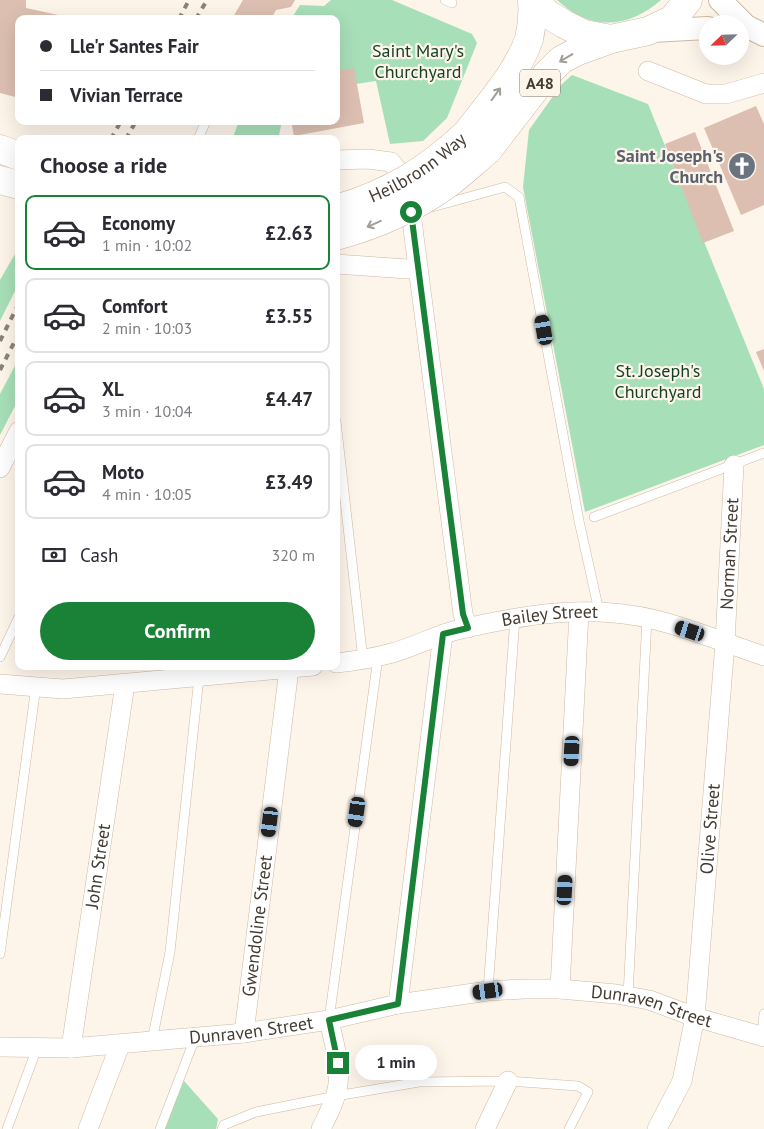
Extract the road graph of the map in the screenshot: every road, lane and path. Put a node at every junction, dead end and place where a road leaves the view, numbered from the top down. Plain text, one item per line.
1 (532, 0) edge
2 (538, 0) edge
3 (688, 0) edge
4 (720, 0) edge
5 (699, 28) edge
6 (750, 29) edge
7 (648, 31) junction
8 (611, 39) junction
9 (648, 71) dead end
10 (764, 84) edge
11 (0, 149) edge
12 (15, 155) edge
13 (340, 160) edge
14 (0, 180) edge
15 (15, 184) edge
16 (340, 208) edge
17 (411, 212) junction
18 (340, 235) edge
19 (340, 264) edge
20 (418, 268) junction
21 (15, 439) edge
22 (340, 448) edge
23 (764, 453) edge
24 (734, 465) junction
25 (0, 468) edge
26 (594, 517) dead end
27 (599, 611) junction
28 (579, 612) junction
29 (515, 618) junction
30 (647, 618) junction
31 (15, 625) edge
32 (468, 628) junction
33 (443, 634) junction
34 (724, 642) junction
35 (764, 656) edge
36 (0, 657) edge
37 (371, 658) junction
38 (340, 662) edge
39 (259, 670) edge
40 (289, 670) edge
41 (199, 677) junction
42 (0, 684) edge
43 (124, 684) junction
44 (36, 686) junction
45 (0, 954) edge
46 (560, 989) junction
47 (488, 991) junction
48 (628, 996) junction
49 (398, 1004) junction
50 (764, 1014) edge
51 (696, 1017) junction
52 (329, 1020) junction
53 (244, 1033) junction
54 (763, 1037) edge
55 (196, 1038) junction
56 (152, 1042) junction
57 (120, 1045) junction
58 (0, 1047) edge
59 (37, 1048) junction
60 (71, 1048) junction
61 (508, 1081) junction
62 (336, 1096) junction
63 (7, 1129) edge
64 (88, 1129) edge
65 (160, 1129) edge
66 (222, 1129) edge
67 (321, 1129) edge
68 (485, 1129) edge
69 (569, 1129) edge
70 (657, 1129) edge

16 -> 1 main road, Heilbronn Way / A48, bridge
2 - 8 main road, Heilbronn Way / A48
3 - 7 main road, Heilbronn Way / A48
4 - 6 street
5 - 7 street
7 - 8 main road, Heilbronn Way / A48
8 -> 18 main road, Heilbronn Way / A48, bridge
9 - 10 street
11 - 12 main road
13 - 17 street
14 - 15 main road
17 - 20 street
17 - 27 lane
19 - 20 street
20 - 32 street
21 - 25 street
22 - 37 lane
23 - 24 lane
24 - 26 lane
24 - 34 street, Norman Street
27 - 28 street, Bailey Street
27 - 30 street, Bailey Street
28 - 29 street, Bailey Street
28 - 46 street
29 - 32 street, Bailey Street
29 - 47 lane
30 - 34 street, Bailey Street
30 - 48 lane
31 - 36 lane
32 - 33 street, Bailey Street
33 - 37 street, Bailey Street
33 - 49 street
34 - 35 street, Bailey Street
34 - 51 street, Olive Street
37 - 38 street, Bailey Street
37 - 52 lane
39 - 41 street
40 - 53 street, Gwendoline Street
41 - 43 street
41 - 56 lane
42 - 44 street
43 - 44 street
43 - 60 street, John Street
44 - 45 lane
46 - 47 street, Dunraven Street
46 - 48 street, Dunraven Street
47 - 49 street, Dunraven Street
48 - 51 street, Dunraven Street
49 - 52 street, Dunraven Street
50 - 54 lane
51 - 54 street, Dunraven Street
51 - 70 street, Olive Street
52 - 53 street, Dunraven Street
52 - 62 street
53 - 55 street, Dunraven Street
55 - 56 street, Dunraven Street
55 - 65 lane
56 - 57 street, Dunraven Street
57 - 60 street, Dunraven Street
57 - 64 street
58 - 59 street, Dunraven Street
59 - 60 street, Dunraven Street
59 - 63 lane
61 - 62 lane
61 - 68 street
61 - 69 lane
62 - 66 lane
62 - 67 street

